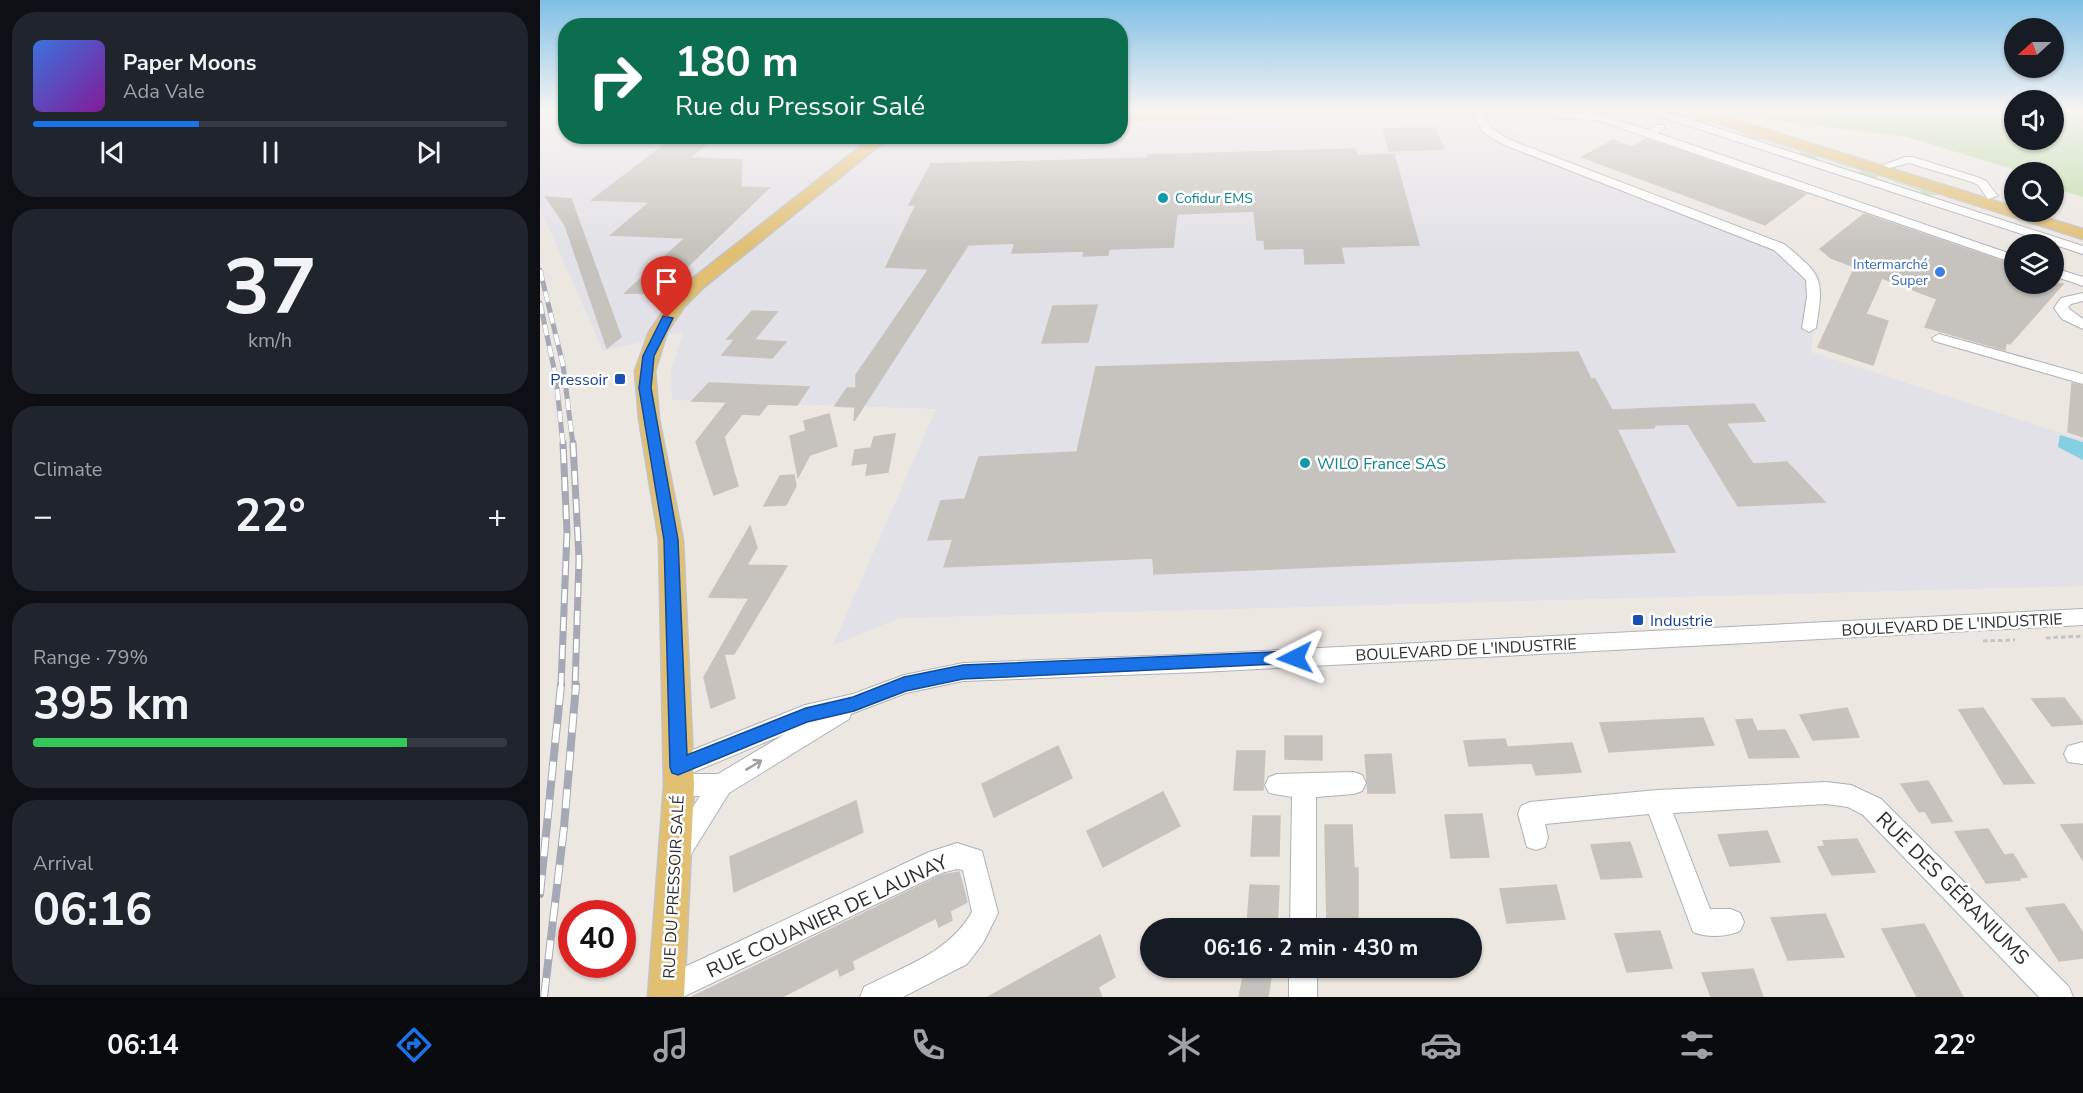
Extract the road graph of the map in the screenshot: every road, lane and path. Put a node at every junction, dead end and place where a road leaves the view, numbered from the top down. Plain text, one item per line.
1 (855, 158) edge
2 (1544, 158) edge
3 (1718, 158) edge
4 (1793, 158) edge
5 (1842, 158) edge
6 (1865, 158) edge
7 (2004, 200) edge
8 (2064, 219) edge
9 (2083, 224) edge
10 (2083, 234) edge
11 (2083, 250) edge
12 (2004, 256) edge
13 (2064, 275) edge
14 (2083, 282) edge
15 (2083, 297) edge
16 (2083, 325) edge
17 (1809, 328) dead end
18 (1939, 338) dead end
19 (2083, 379) edge
20 (2083, 617) edge
21 (854, 704) junction
22 (678, 776) junction
23 (1354, 783) dead end
24 (721, 785) junction
25 (1277, 785) dead end
26 (1304, 786) junction
27 (1657, 802) junction
28 (1536, 838) dead end
29 (676, 855) junction
30 (1303, 918) edge
31 (1731, 922) dead end
32 (1303, 978) edge
33 (667, 994) edge
34 (874, 997) edge
35 (1303, 997) edge
36 (2059, 997) edge

1 - 22 main road, RUE DU PRESSOIR SALÉ
2 - 17 street
3 - 12 street
4 - 11 street
5 - 10 main road
6 - 7 main road
8 - 9 main road
13 - 14 street
15 - 16 street
18 - 19 street
20 - 21 street, BOULEVARD DE L'INDUSTRIE
21 - 22 street, BOULEVARD DE L'INDUSTRIE
24 -> 21 street, BOULEVARD DE L'INDUSTRIE
22 - 24 street
22 - 29 main road, RUE DU PRESSOIR SALÉ
23 - 26 street
24 - 29 street, BOULEVARD DE L'INDUSTRIE
25 - 26 street
26 - 30 street
27 - 28 street, RUE DES GÉRANIUMS
27 - 31 street
27 - 36 street, RUE DES GÉRANIUMS
29 - 33 main road, RUE DU PRESSOIR SALÉ
32 - 35 street
33 - 34 street, RUE COUANIER DE LAUNAY

